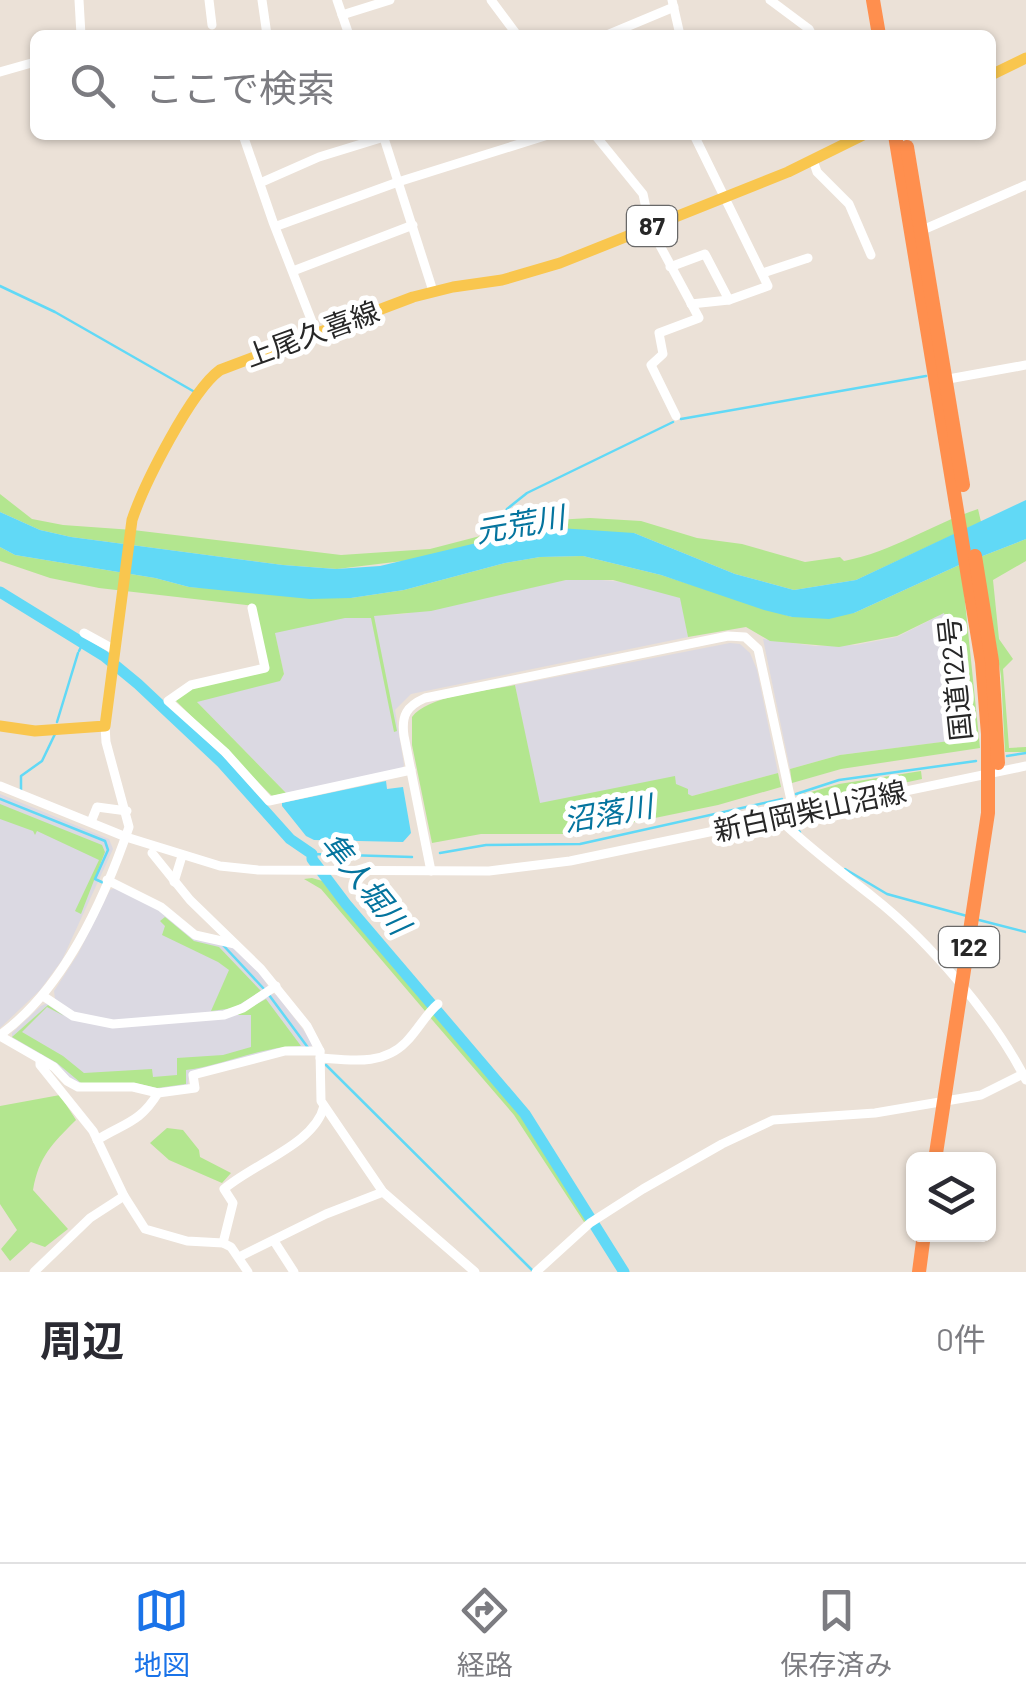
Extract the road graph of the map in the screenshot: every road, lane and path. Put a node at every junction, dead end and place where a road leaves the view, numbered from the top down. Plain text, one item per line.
1 (78, 0) edge
2 (209, 0) edge
3 (262, 0) edge
4 (337, 0) edge
5 (390, 0) edge
6 (491, 0) edge
7 (770, 0) edge
8 (872, 0) edge
9 (882, 0) edge
10 (673, 4) edge
11 (342, 15) junction
12 (212, 25) dead end
13 (81, 30) edge
14 (266, 30) edge
15 (344, 30) edge
16 (513, 30) edge
17 (618, 30) edge
18 (679, 30) edge
19 (810, 30) edge
20 (878, 30) edge
21 (887, 30) edge
22 (1026, 58) edge
23 (30, 63) edge
24 (0, 72) edge
25 (996, 73) edge
26 (245, 140) edge
27 (372, 140) edge
28 (384, 140) edge
29 (532, 140) edge
30 (599, 140) edge
31 (696, 140) edge
32 (850, 140) edge
33 (896, 140) edge
34 (905, 140) edge
35 (813, 160) junction
36 (398, 182) junction
37 (260, 184) junction
38 (1026, 185) edge
39 (725, 197) junction
40 (277, 226) junction
41 (413, 226) junction
42 (650, 227) junction
43 (916, 233) junction
44 (871, 254) dead end
45 (808, 258) dead end
46 (670, 268) junction
47 (293, 271) junction
48 (763, 273) junction
49 (433, 291) junction
50 (729, 300) junction
51 (691, 304) junction
52 (316, 332) junction
53 (1026, 365) edge
54 (940, 380) junction
55 (676, 416) dead end
56 (252, 608) dead end
57 (84, 633) dead end
58 (114, 652) junction
59 (0, 726) edge
60 (106, 726) junction
61 (1026, 766) edge
62 (411, 770) junction
63 (993, 773) junction
64 (0, 786) edge
65 (127, 811) junction
66 (794, 814) junction
67 (778, 818) junction
68 (91, 822) junction
69 (126, 836) junction
70 (152, 853) dead end
71 (182, 856) junction
72 (431, 871) junction
73 (107, 880) junction
74 (174, 882) junction
75 (238, 944) junction
76 (276, 986) junction
77 (966, 992) junction
78 (43, 996) junction
79 (438, 1004) dead end
80 (0, 1036) edge
81 (320, 1055) junction
82 (40, 1059) junction
83 (1024, 1077) edge
84 (158, 1093) junction
85 (949, 1101) junction
86 (324, 1106) junction
87 (97, 1140) junction
88 (937, 1152) edge
89 (945, 1152) edge
90 (383, 1192) junction
91 (124, 1196) junction
92 (274, 1241) junction
93 (223, 1242) junction
94 (923, 1242) edge
95 (932, 1242) edge
96 (239, 1258) junction
97 (34, 1272) edge
98 (248, 1272) edge
99 (294, 1272) edge
100 (475, 1272) edge
101 (537, 1272) edge
102 (919, 1272) edge
103 (928, 1272) edge

1 - 13 street
2 - 12 street
3 - 14 street
4 - 11 street
5 - 11 street
6 - 16 street
7 - 19 street
8 - 20 highway
9 - 21 highway
10 - 17 street
10 - 18 street
11 - 15 street
22 - 25 main road
23 - 24 street
26 - 37 street
27 - 37 street
28 - 36 street
29 - 36 street
30 - 42 street
31 - 39 street
32 - 35 main road, 上尾久喜線 / 87
33 - 43 highway, 国道122号 / 122
34 - 43 highway, 国道122号 / 122
35 - 39 main road, 上尾久喜線 / 87
35 - 44 street
36 - 40 street
36 - 41 street
37 - 40 street
38 - 43 street
39 - 42 main road, 上尾久喜線 / 87
39 - 48 street
40 - 47 street
41 - 47 street
41 - 49 street
42 - 46 street
42 - 49 main road, 上尾久喜線 / 87
43 - 54 highway, 国道122号 / 122
45 - 48 street
46 - 50 street
46 - 51 street
47 - 52 street
48 - 50 street
49 - 52 main road, 上尾久喜線 / 87
50 - 51 street
51 - 55 street
52 - 58 main road, 上尾久喜線 / 87
53 - 54 street
54 - 63 highway, 国道122号 / 122
56 - 62 street
57 - 58 street
58 - 60 main road, 上尾久喜線 / 87
59 - 60 main road
60 - 65 street
61 - 63 street, 新白岡柴山沼線
62 - 66 street
62 - 72 street
63 - 66 street, 新白岡柴山沼線
63 - 77 highway, 国道122号 / 122
64 - 68 street
65 - 68 street
65 - 69 street
66 - 67 street, 新白岡柴山沼線
67 - 72 street, 新白岡柴山沼線
67 - 77 street
68 - 69 street
69 - 71 street
69 - 73 street
70 - 74 street
71 - 72 street, 新白岡柴山沼線
71 - 74 street
73 - 75 street
73 - 78 street
74 - 75 street
75 - 76 street
76 - 78 street
76 - 81 street
77 - 83 street
77 - 85 highway, 国道122号 / 122
78 - 80 street
79 - 81 street
80 - 82 street
81 - 84 street
81 - 86 street
82 - 84 street
82 - 87 street
83 - 85 street
84 - 87 street
85 - 88 highway, 国道122号 / 122
85 - 89 highway, 国道122号 / 122
85 - 101 street
86 - 90 street
86 - 93 street
87 - 91 street
90 - 92 street
90 - 100 street
91 - 93 street
91 - 97 street
92 - 96 street
92 - 99 street
93 - 96 street
94 - 102 highway
95 - 103 highway
96 - 98 street

